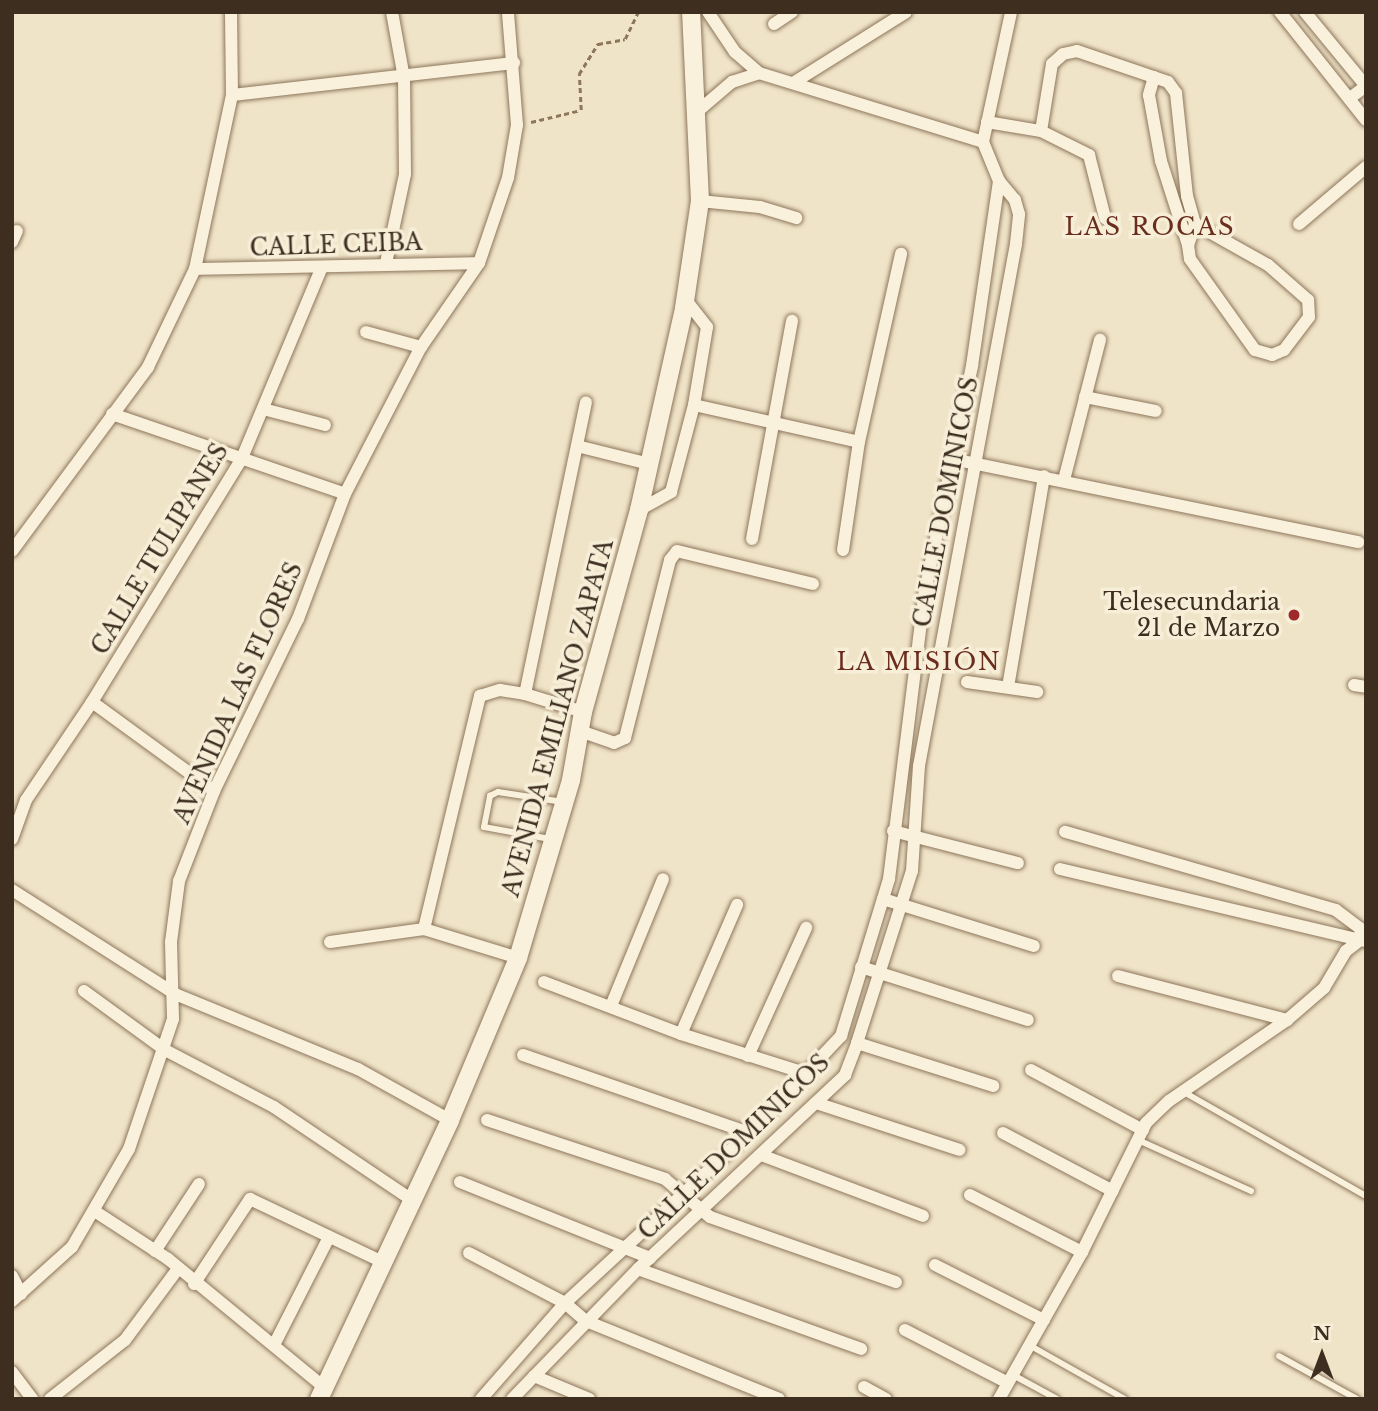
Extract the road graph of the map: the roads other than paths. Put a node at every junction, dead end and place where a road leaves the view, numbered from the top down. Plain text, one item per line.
1 (231, 12) edge
2 (392, 12) edge
3 (508, 12) edge
4 (691, 12) edge
5 (708, 12) edge
6 (792, 12) edge
7 (879, 12) edge
8 (906, 12) edge
9 (1011, 12) edge
10 (1280, 12) edge
11 (1305, 12) edge
12 (774, 24) dead end
13 (876, 29) junction
14 (514, 63) junction
15 (759, 73) junction
16 (1154, 77) junction
17 (404, 78) junction
18 (793, 83) junction
19 (1366, 86) edge
20 (232, 95) junction
21 (1350, 98) junction
22 (698, 111) junction
23 (1366, 120) edge
24 (987, 122) junction
25 (1041, 131) junction
26 (983, 142) junction
27 (1366, 167) edge
28 (999, 181) junction
29 (700, 201) junction
30 (796, 218) dead end
31 (1105, 218) dead end
32 (1299, 223) dead end
33 (1195, 224) junction
34 (1188, 245) junction
35 (901, 254) dead end
36 (386, 263) junction
37 (479, 263) junction
38 (195, 269) junction
39 (321, 269) junction
40 (685, 299) junction
41 (792, 321) dead end
42 (366, 332) dead end
43 (1100, 341) dead end
44 (421, 346) junction
45 (1086, 397) junction
46 (586, 402) dead end
47 (694, 405) junction
48 (264, 409) junction
49 (1156, 411) dead end
50 (113, 414) junction
51 (771, 423) junction
52 (325, 425) dead end
53 (859, 442) junction
54 (576, 446) junction
55 (242, 458) junction
56 (953, 459) junction
57 (649, 464) junction
58 (975, 464) junction
59 (1044, 476) junction
60 (1064, 480) junction
61 (345, 494) junction
62 (639, 510) junction
63 (752, 539) dead end
64 (1359, 542) dead end
65 (843, 550) dead end
66 (12, 551) edge
67 (813, 584) dead end
68 (914, 673) junction
69 (935, 675) junction
70 (967, 682) dead end
71 (1008, 687) junction
72 (1037, 692) dead end
73 (525, 694) junction
74 (92, 702) junction
75 (583, 712) junction
76 (580, 731) junction
77 (214, 791) junction
78 (565, 802) junction
79 (893, 831) junction
80 (1065, 832) dead end
81 (915, 835) junction
82 (12, 839) edge
83 (554, 839) junction
84 (1018, 863) dead end
85 (1060, 869) dead end
86 (663, 879) dead end
87 (12, 890) edge
88 (883, 899) junction
89 (737, 905) dead end
90 (903, 906) junction
91 (806, 928) dead end
92 (424, 929) junction
93 (1363, 941) edge
94 (330, 942) dead end
95 (1034, 946) dead end
96 (519, 958) junction
97 (861, 967) junction
98 (881, 974) junction
99 (1118, 976) dead end
100 (544, 982) dead end
101 (84, 991) dead end
102 (175, 993) junction
103 (611, 1006) junction
104 (1028, 1020) dead end
105 (1287, 1020) junction
106 (681, 1034) junction
107 (857, 1044) junction
108 (165, 1050) junction
109 (523, 1055) dead end
110 (748, 1056) junction
111 (1031, 1070) dead end
112 (808, 1074) junction
113 (993, 1086) dead end
114 (1182, 1091) junction
115 (816, 1103) junction
116 (487, 1119) dead end
117 (450, 1120) junction
118 (748, 1133) junction
119 (1003, 1133) dead end
120 (1140, 1135) junction
121 (960, 1150) dead end
122 (761, 1155) junction
123 (460, 1182) dead end
124 (199, 1184) dead end
125 (1113, 1191) junction
126 (1251, 1191) dead end
127 (684, 1193) junction
128 (970, 1195) dead end
129 (1366, 1196) edge
130 (412, 1200) junction
131 (700, 1211) junction
132 (96, 1212) junction
133 (923, 1216) dead end
134 (328, 1239) junction
135 (627, 1247) junction
136 (156, 1251) junction
137 (1082, 1252) junction
138 (469, 1253) dead end
139 (650, 1258) junction
140 (385, 1263) junction
141 (935, 1265) dead end
142 (638, 1269) junction
143 (177, 1270) junction
144 (12, 1276) edge
145 (897, 1282) dead end
146 (194, 1284) junction
147 (17, 1297) edge
148 (565, 1303) junction
149 (1044, 1320) junction
150 (586, 1321) junction
151 (905, 1330) dead end
152 (274, 1345) junction
153 (1029, 1345) junction
154 (861, 1349) dead end
155 (1279, 1356) dead end
156 (12, 1372) edge
157 (534, 1376) junction
158 (1009, 1378) junction
159 (864, 1387) dead end
160 (322, 1394) edge
161 (32, 1399) edge
162 (50, 1399) edge
163 (481, 1399) edge
164 (512, 1399) edge
165 (589, 1399) edge
166 (779, 1399) edge
167 (886, 1399) edge
168 (999, 1399) edge
169 (1057, 1399) edge
170 (1125, 1399) edge
171 (1357, 1399) edge

1 - 20 street
2 - 17 street
3 - 14 street, AVENIDA LAS FLORES
4 - 22 main road, AVENIDA EMILIANO ZAPATA
5 - 15 street
6 - 12 street
7 - 13 street
8 - 13 street
9 - 24 street
10 - 21 street
11 - 19 street
13 - 18 street
14 - 17 street
14 - 37 street, AVENIDA LAS FLORES
15 - 18 street
15 - 22 street
16 - 25 street
16 - 33 street
16 - 34 street
17 - 20 street
17 - 36 street
18 - 26 street
19 - 21 street
20 - 38 street
21 - 23 street
22 - 29 main road, AVENIDA EMILIANO ZAPATA
24 - 25 street
24 - 26 street
25 - 31 street
26 - 28 street, CALLE DOMINICOS
27 - 32 street
28 - 56 street, CALLE DOMINICOS
28 - 58 street, CALLE DOMINICOS
29 - 30 street
29 - 40 main road, AVENIDA EMILIANO ZAPATA
33 - 34 street
33 - 34 street
35 - 53 street
36 - 37 street, CALLE CEIBA
36 - 39 street, CALLE CEIBA
37 - 44 street, AVENIDA LAS FLORES
38 - 39 street, CALLE CEIBA
38 - 50 street
39 - 48 street, CALLE TULIPANES
40 - 47 street
40 - 57 main road, AVENIDA EMILIANO ZAPATA
41 - 51 street
42 - 44 street
43 - 45 street
44 - 61 street, AVENIDA LAS FLORES
45 - 49 street
45 - 60 street
46 - 54 street
47 - 51 street
47 - 62 street
48 - 52 street
48 - 55 street, CALLE TULIPANES
50 - 55 street
50 - 66 street
51 - 53 street
51 - 63 street
53 - 65 street
54 - 57 street
54 - 73 street
55 - 61 street
55 - 74 street, CALLE TULIPANES
56 - 58 street
56 - 68 street, CALLE DOMINICOS
57 - 62 main road, AVENIDA EMILIANO ZAPATA
58 - 59 street
58 - 69 street, CALLE DOMINICOS
59 - 60 street
59 - 71 street
60 - 64 street
61 - 77 street, AVENIDA LAS FLORES
62 - 75 main road, AVENIDA EMILIANO ZAPATA
67 - 76 street
68 - 69 street
68 - 79 street, CALLE DOMINICOS
69 - 81 street, CALLE DOMINICOS
70 - 71 street
71 - 72 street
73 - 75 street
73 - 92 street
74 - 77 street
74 - 82 street, CALLE TULIPANES
75 - 76 main road, AVENIDA EMILIANO ZAPATA
76 - 78 main road, AVENIDA EMILIANO ZAPATA
77 - 102 street, AVENIDA LAS FLORES
78 - 83 main road, AVENIDA EMILIANO ZAPATA
78 - 83 lane
79 - 81 street
79 - 88 street, CALLE DOMINICOS
80 - 93 street
81 - 84 street
81 - 90 street, CALLE DOMINICOS
83 - 96 main road, AVENIDA EMILIANO ZAPATA
85 - 93 street
86 - 103 street
87 - 102 street
88 - 90 street
88 - 97 street, CALLE DOMINICOS
89 - 106 street
90 - 95 street
90 - 98 street, CALLE DOMINICOS
91 - 110 street
92 - 94 street
92 - 96 street
93 - 105 street
96 - 117 main road, AVENIDA EMILIANO ZAPATA
97 - 98 street
97 - 112 street, CALLE DOMINICOS
98 - 104 street
98 - 107 street, CALLE DOMINICOS
99 - 105 street
100 - 103 street
101 - 108 street
102 - 108 street, AVENIDA LAS FLORES
102 - 117 street
103 - 106 street
105 - 114 street
106 - 110 street
107 - 113 street
107 - 115 street, CALLE DOMINICOS
108 - 130 street
108 - 132 street, AVENIDA LAS FLORES
109 - 118 street
110 - 112 street
111 - 120 street
112 - 118 street, CALLE DOMINICOS
114 - 120 street
114 - 129 lane
115 - 121 street
115 - 122 street, CALLE DOMINICOS
116 - 127 street
117 - 130 main road, AVENIDA EMILIANO ZAPATA
118 - 127 street, CALLE DOMINICOS
119 - 125 street
120 - 125 street
120 - 126 lane
122 - 131 street, CALLE DOMINICOS
122 - 133 street
123 - 135 street
124 - 136 street
125 - 137 street
127 - 131 street
127 - 135 street, CALLE DOMINICOS
128 - 137 street
130 - 140 main road, AVENIDA EMILIANO ZAPATA
131 - 139 street, CALLE DOMINICOS
131 - 145 street
132 - 136 street
132 - 147 street, AVENIDA LAS FLORES
134 - 140 street
134 - 146 street
134 - 152 street
135 - 139 street
135 - 148 street, CALLE DOMINICOS
136 - 143 street
137 - 149 street
138 - 148 street
139 - 142 street, CALLE DOMINICOS
140 - 160 main road, AVENIDA EMILIANO ZAPATA
141 - 149 street
142 - 150 street, CALLE DOMINICOS
142 - 154 street
143 - 146 street
143 - 162 street
144 - 147 street
146 - 152 street
148 - 150 street
148 - 163 street, CALLE DOMINICOS
149 - 153 street
150 - 157 street, CALLE DOMINICOS
150 - 166 street
151 - 158 street
152 - 160 street
153 - 158 street
153 - 170 lane
155 - 171 lane
156 - 161 street
157 - 164 street, CALLE DOMINICOS
157 - 165 street
158 - 168 street
158 - 169 lane
159 - 167 street

